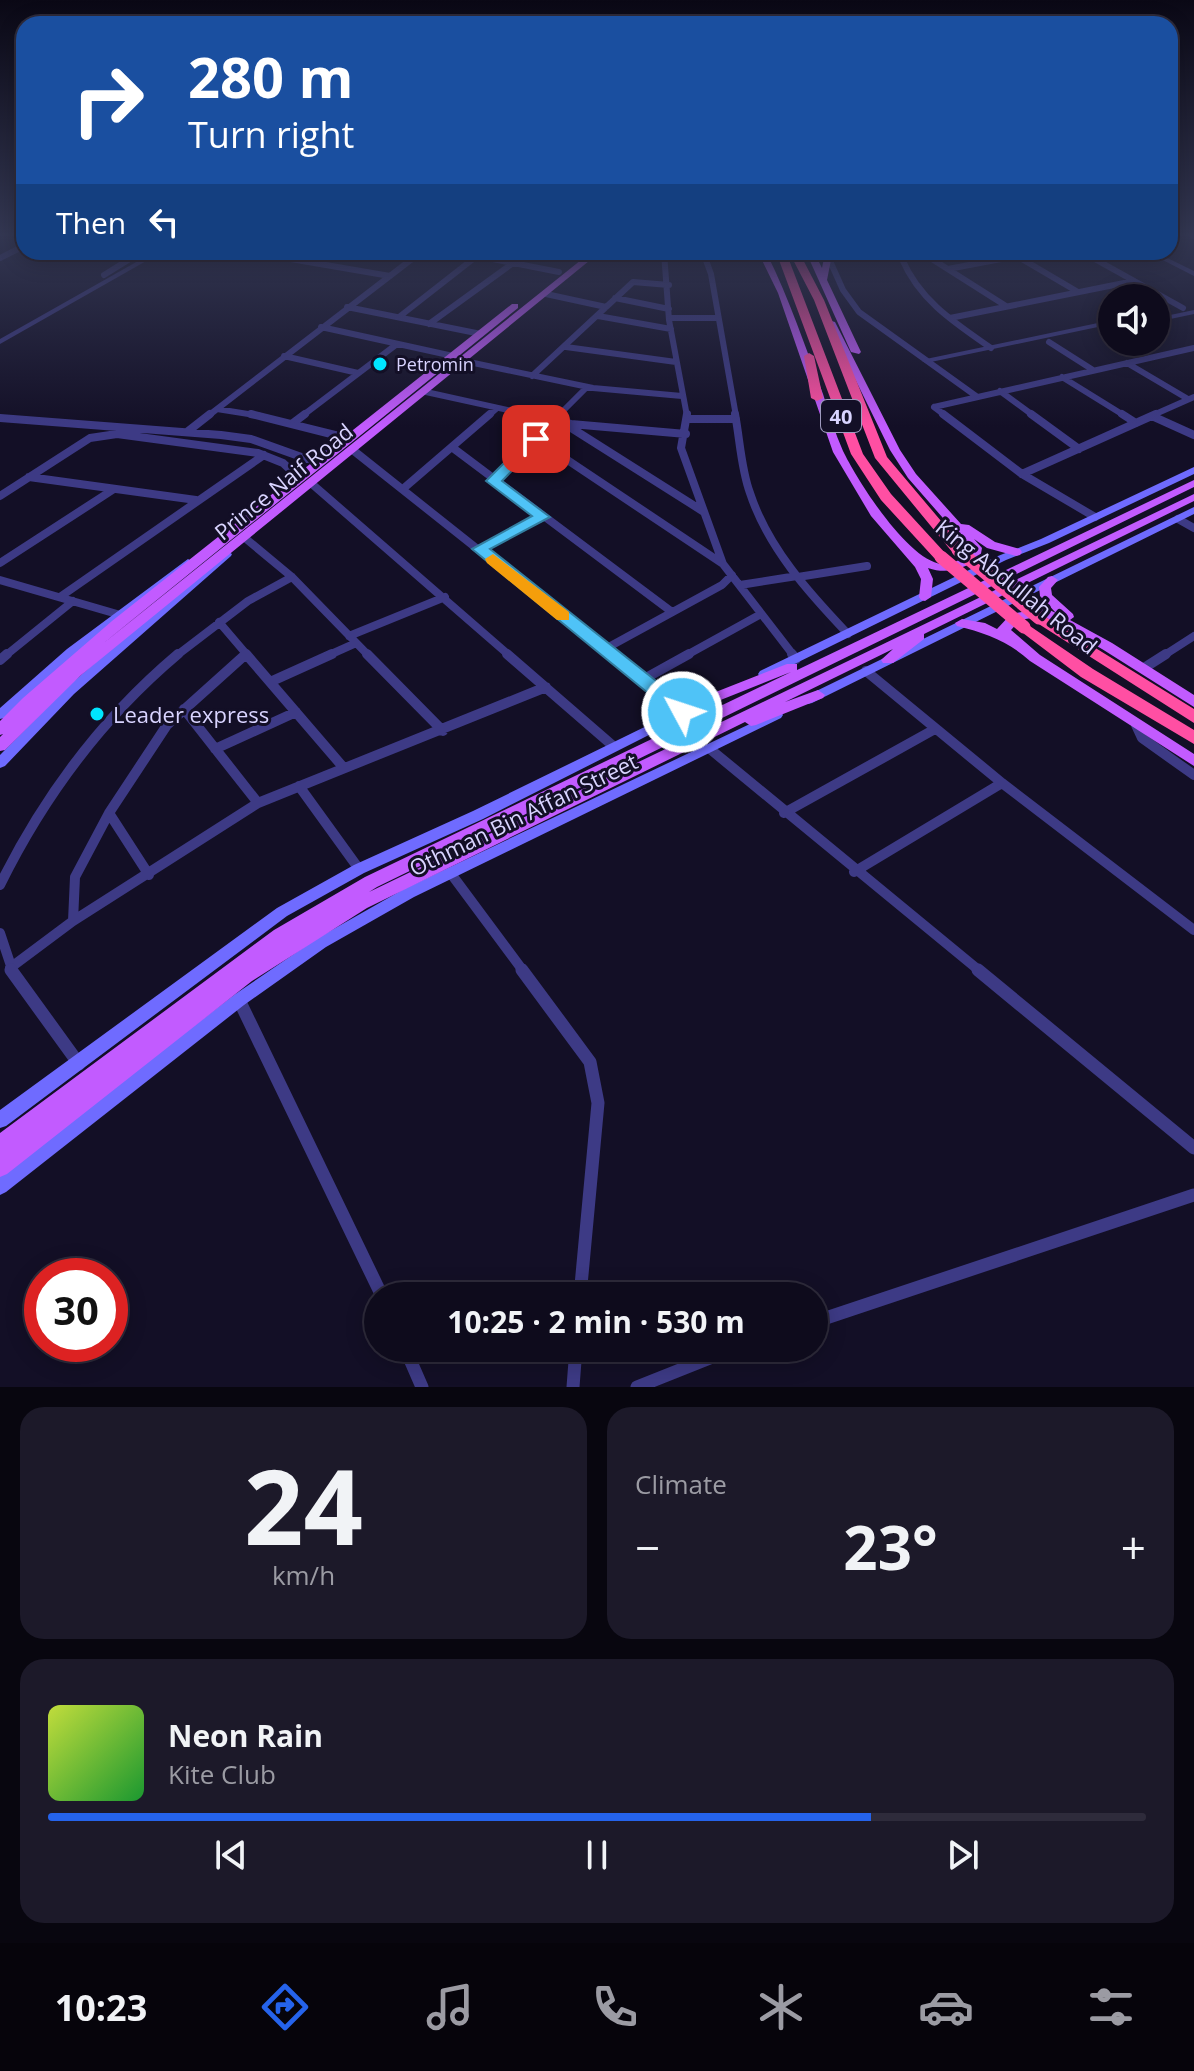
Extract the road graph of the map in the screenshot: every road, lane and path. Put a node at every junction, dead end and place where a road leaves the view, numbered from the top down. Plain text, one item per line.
1 (78, 298) edge
2 (360, 298) edge
3 (424, 298) edge
4 (465, 298) edge
5 (527, 298) edge
6 (541, 298) edge
7 (563, 298) edge
8 (615, 298) joint
9 (669, 298) edge
10 (714, 298) edge
11 (784, 298) edge
12 (832, 298) edge
13 (848, 298) edge
14 (926, 298) edge
15 (993, 298) edge
16 (1049, 298) edge
17 (1164, 298) edge
18 (798, 300) joint
19 (819, 300) joint
20 (1006, 306) junction
21 (1194, 306) edge
22 (347, 307) junction
23 (606, 307) junction
24 (1183, 308) junction
25 (669, 309) junction
26 (1170, 311) edge
27 (1194, 312) edge
28 (598, 316) junction
29 (399, 317) junction
30 (1170, 317) edge
31 (669, 318) junction
32 (717, 318) junction
33 (950, 318) junction
34 (429, 324) junction
35 (1098, 325) edge
36 (321, 327) junction
37 (671, 329) junction
38 (1098, 332) edge
39 (481, 334) junction
40 (0, 342) edge
41 (1049, 342) junction
42 (397, 344) junction
43 (566, 347) junction
44 (991, 348) junction
45 (1194, 348) edge
46 (284, 356) junction
47 (458, 359) junction
48 (926, 361) junction
49 (676, 362) junction
50 (1127, 363) junction
51 (935, 367) junction
52 (1093, 370) junction
53 (358, 373) junction
54 (532, 376) junction
55 (1062, 377) junction
56 (587, 387) junction
57 (1000, 391) junction
58 (426, 392) junction
59 (682, 396) junction
60 (976, 396) junction
61 (817, 398) junction
62 (1191, 398) edge
63 (217, 409) junction
64 (496, 409) junction
65 (1152, 416) junction
66 (0, 418) edge
67 (687, 419) junction
68 (736, 419) junction
69 (558, 421) junction
70 (293, 423) junction
71 (1136, 423) junction
72 (187, 432) junction
73 (686, 434) junction
74 (1194, 435) edge
75 (347, 438) junction
76 (889, 438) junction
77 (536, 439) junction
78 (453, 448) junction
79 (1079, 449) junction
80 (354, 451) junction
81 (327, 454) junction
82 (264, 455) junction
83 (1194, 470) edge
84 (1022, 474) junction
85 (29, 477) junction
86 (298, 477) junction
87 (493, 481) junction
88 (1194, 483) edge
89 (312, 484) junction
90 (404, 488) junction
91 (114, 489) junction
92 (0, 496) edge
93 (1194, 497) edge
94 (196, 500) junction
95 (1194, 510) edge
96 (704, 512) junction
97 (945, 513) junction
98 (543, 517) junction
99 (1095, 517) junction
100 (1178, 519) junction
101 (1194, 528) edge
102 (231, 533) junction
103 (245, 538) junction
104 (899, 541) junction
105 (479, 549) junction
106 (1016, 552) junction
107 (0, 563) edge
108 (723, 564) junction
109 (867, 566) dead end
110 (732, 575) junction
111 (797, 576) junction
112 (292, 577) junction
113 (0, 580) edge
114 (1052, 580) junction
115 (740, 585) junction
116 (60, 597) junction
117 (445, 597) junction
118 (925, 597) junction
119 (73, 601) junction
120 (672, 612) junction
121 (117, 614) junction
122 (761, 614) junction
123 (946, 615) junction
124 (219, 622) junction
125 (962, 623) junction
126 (889, 629) junction
127 (848, 634) junction
128 (1194, 636) edge
129 (352, 639) junction
130 (1012, 641) junction
131 (1107, 646) junction
132 (605, 649) junction
133 (246, 654) junction
134 (2, 657) edge
135 (796, 659) junction
136 (888, 660) junction
137 (1144, 668) junction
138 (866, 671) junction
139 (644, 679) junction
140 (270, 682) junction
141 (546, 687) junction
142 (818, 695) junction
143 (708, 700) junction
144 (1194, 702) edge
145 (184, 709) junction
146 (296, 712) junction
147 (682, 712) junction
148 (0, 715) edge
149 (1194, 717) edge
150 (1136, 725) junction
151 (935, 729) junction
152 (0, 730) edge
153 (443, 731) junction
154 (1194, 738) edge
155 (612, 745) junction
156 (0, 746) edge
157 (215, 749) junction
158 (710, 749) junction
159 (1194, 761) edge
160 (0, 763) edge
161 (343, 767) junction
162 (636, 768) junction
163 (1194, 775) edge
164 (1002, 783) junction
165 (299, 786) junction
166 (258, 803) junction
167 (109, 813) junction
168 (784, 813) junction
169 (359, 869) junction
170 (854, 872) junction
171 (149, 875) junction
172 (452, 875) junction
173 (0, 885) edge
174 (73, 921) junction
175 (1194, 930) edge
176 (0, 933) edge
177 (10, 968) junction
178 (239, 1000) junction
179 (79, 1064) junction
180 (0, 1120) edge
181 (0, 1145) edge
182 (1194, 1148) edge
183 (0, 1167) edge
184 (0, 1186) edge
185 (1194, 1195) edge
186 (375, 1282) edge
187 (581, 1282) edge
188 (828, 1317) edge
189 (411, 1362) edge
190 (575, 1362) edge
191 (700, 1362) edge
192 (422, 1387) edge
193 (573, 1387) edge
194 (637, 1387) edge

1 - 40 street
2 - 22 street
3 - 29 street
4 - 34 street
5 - 39 main road, Prince Naif Road
6 - 47 main road, Prince Naif Road
7 - 23 street
8 - 23 street
8 - 25 street
9 - 25 street
10 - 32 street
11 - 61 main road
12 - 76 main road
13 - 48 street
14 - 33 street
15 - 20 street
16 - 20 street
17 - 24 street
18 - 61 highway
18 - 154 highway, King Abdullah Road / 40, bridge
19 - 76 main road
19 - 149 highway, King Abdullah Road / 40, bridge
20 - 33 street
21 - 24 street
22 - 29 street
22 - 36 street
23 - 28 street
24 - 26 street
25 - 31 street
27 - 30 street
28 - 37 street
28 - 43 street
29 - 34 street
31 - 32 street
31 - 37 street
32 - 68 street
33 - 44 street
34 - 39 street
35 - 44 street
36 - 42 street
36 - 46 street
37 - 49 street
38 - 41 street
39 - 47 main road, Prince Naif Road
41 - 51 street
41 - 52 street
42 - 47 street
42 - 53 street
43 - 49 street
43 - 54 street
44 - 48 street
45 - 50 street
46 - 53 street
46 - 63 street
47 - 54 street
47 - 58 main road, Prince Naif Road
47 - 75 main road, Prince Naif Road
48 - 51 street
49 - 59 street
50 - 52 street
50 - 62 street
51 - 60 street
52 - 55 street
53 - 70 street
54 - 56 street
55 - 57 street
55 - 71 street
56 - 59 street
56 - 69 street
57 - 60 street
57 - 79 street
58 - 64 street
58 - 80 main road, Prince Naif Road
59 - 67 street
60 - 84 street
61 - 104 main road
62 - 65 street
63 - 70 street
63 - 72 street
64 - 69 street
64 - 78 street
65 - 71 street
65 - 74 street
66 - 72 street
67 - 68 street
67 - 73 street
68 - 111 street
69 - 73 street
69 - 77 street
69 - 96 street
70 - 75 street
71 - 79 street
72 - 81 street
73 - 96 street
75 - 81 main road, Prince Naif Road
76 - 97 main road
77 - 87 street
77 - 108 street
78 - 87 street
78 - 90 street
79 - 84 street
80 - 89 main road, Prince Naif Road
80 - 90 street
81 - 86 main road, Prince Naif Road
82 - 85 street
82 - 86 street
82 - 94 street
83 - 99 main road, Othman Bin Affan Street
84 - 99 street
85 - 91 street
85 - 92 street
86 - 102 main road, Prince Naif Road
87 - 98 street
88 - 126 main road, Othman Bin Affan Street
89 - 103 main road, Prince Naif Road
89 - 117 street
90 - 105 street
91 - 94 street
91 - 107 street
93 - 123 main road, Othman Bin Affan Street
94 - 116 street
95 - 100 main road, Othman Bin Affan Street
96 - 108 street
97 - 104 main road
97 - 106 main road
98 - 105 street
98 - 120 street
99 - 106 main road, Othman Bin Affan Street
100 - 101 street
100 - 114 main road, Othman Bin Affan Street
102 - 121 main road
102 - 152 main road, Prince Naif Road
103 - 112 street
103 - 156 main road, Prince Naif Road
103 - 160 main road
104 - 118 main road
105 - 132 street
106 - 118 main road, Othman Bin Affan Street
108 - 110 street
109 - 111 street
110 - 115 street
110 - 120 street
111 - 115 street
111 - 127 street
112 - 124 street
112 - 129 street
113 - 116 street
114 - 125 main road, Othman Bin Affan Street
114 - 131 main road
115 - 122 street
116 - 119 street
117 - 129 street
117 - 141 street
118 - 127 main road, Othman Bin Affan Street
119 - 121 street
119 - 134 street
120 - 132 street
121 - 148 main road
122 - 135 street
122 - 139 street
123 - 136 main road
123 - 162 main road, Othman Bin Affan Street
124 - 133 street
124 - 173 street
125 - 130 main road
125 - 136 main road, Othman Bin Affan Street
126 - 143 main road
126 - 181 main road, Othman Bin Affan Street
127 - 135 main road, Othman Bin Affan Street
128 - 137 street
129 - 140 street
129 - 153 street
130 - 131 main road
130 - 150 main road
131 - 137 main road
132 - 139 street
133 - 140 street
133 - 145 street
135 - 143 main road, Othman Bin Affan Street
136 - 138 main road, Othman Bin Affan Street
137 - 144 main road
138 - 142 main road, Othman Bin Affan Street
138 - 151 street
139 - 147 street
140 - 146 street
141 - 153 street
141 - 155 street
142 - 158 main road, Othman Bin Affan Street
142 - 162 main road
143 - 147 main road, Othman Bin Affan Street
145 - 157 street
145 - 167 street
146 - 157 street
146 - 161 street
147 - 155 main road, Othman Bin Affan Street
150 - 159 main road
150 - 163 street
151 - 164 street
151 - 168 street
153 - 161 street
155 - 169 main road, Othman Bin Affan Street
157 - 166 street
158 - 168 street
158 - 172 main road, Othman Bin Affan Street
161 - 165 street
162 - 183 main road, Othman Bin Affan Street
164 - 170 street
164 - 175 street
165 - 166 street
165 - 169 street
166 - 171 street
167 - 171 street
167 - 174 street
168 - 170 street
169 - 179 main road, Othman Bin Affan Street
170 - 182 street
171 - 174 street
172 - 178 main road, Othman Bin Affan Street
172 - 187 street
174 - 177 street
176 - 177 street
177 - 179 street
178 - 184 main road, Othman Bin Affan Street
178 - 186 street
179 - 180 main road, Othman Bin Affan Street
185 - 188 street
189 - 192 street
190 - 193 street
191 - 194 street

